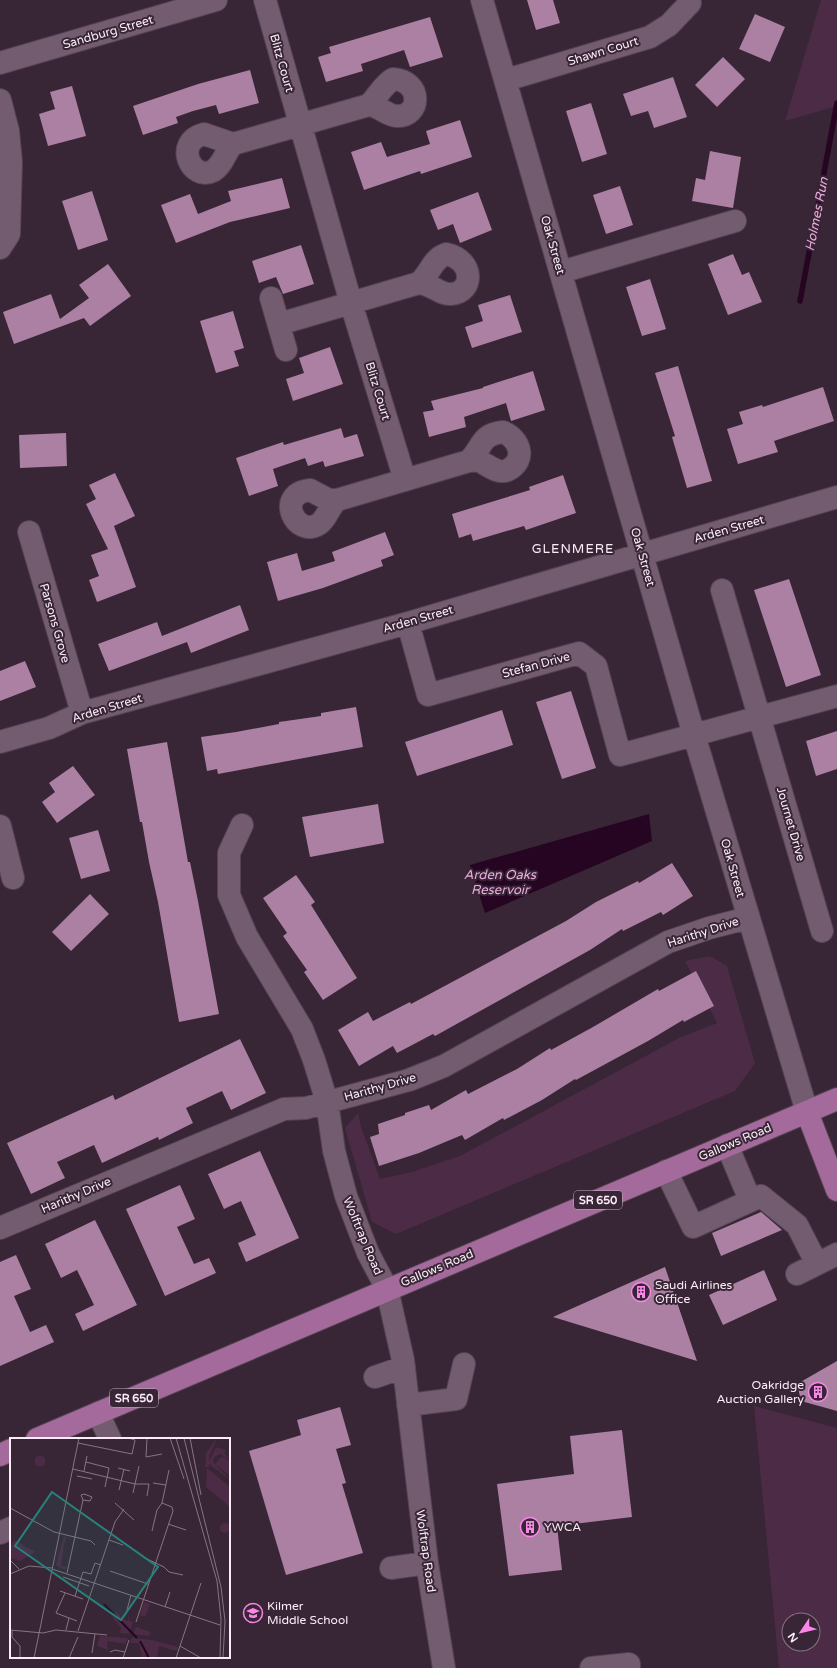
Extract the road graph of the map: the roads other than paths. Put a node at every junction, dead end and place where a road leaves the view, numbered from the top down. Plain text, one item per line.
1 (216, 0) edge
2 (265, 0) edge
3 (482, 0) edge
4 (690, 3) dead end
5 (0, 63) edge
6 (506, 80) junction
7 (0, 100) edge
8 (369, 105) dead end
9 (300, 125) junction
10 (234, 144) dead end
11 (735, 221) dead end
12 (5, 241) edge
13 (561, 272) junction
14 (419, 283) dead end
15 (271, 298) dead end
16 (351, 303) junction
17 (279, 324) junction
18 (286, 350) dead end
19 (469, 461) dead end
20 (405, 480) junction
21 (837, 497) edge
22 (337, 500) dead end
23 (29, 532) dead end
24 (642, 554) junction
25 (722, 590) dead end
26 (408, 623) junction
27 (837, 696) edge
28 (82, 713) junction
29 (759, 717) junction
30 (694, 735) junction
31 (0, 742) edge
32 (242, 825) dead end
33 (0, 826) edge
34 (13, 878) dead end
35 (748, 918) junction
36 (822, 931) dead end
37 (837, 1099) edge
38 (326, 1102) junction
39 (806, 1112) junction
40 (727, 1145) junction
41 (666, 1171) junction
42 (837, 1190) edge
43 (750, 1200) junction
44 (0, 1228) edge
45 (837, 1254) edge
46 (817, 1264) junction
47 (797, 1274) dead end
48 (387, 1289) junction
49 (464, 1364) dead end
50 (404, 1367) junction
51 (375, 1377) dead end
52 (408, 1405) junction
53 (98, 1413) junction
54 (39, 1438) edge
55 (110, 1438) edge
56 (10, 1450) edge
57 (0, 1455) edge
58 (10, 1528) edge
59 (0, 1533) edge
60 (427, 1563) junction
61 (391, 1568) dead end
62 (444, 1668) edge
63 (591, 1668) edge
64 (629, 1668) edge

1 - 5 street, Sandburg Street
2 - 9 street, Blitz Court
3 - 6 street, Oak Street
4 - 6 street, Shawn Court
6 - 13 street, Oak Street
7 - 12 street
8 - 9 street
9 - 10 street
9 - 16 street, Blitz Court
11 - 13 street
13 - 24 street, Oak Street
14 - 16 street
15 - 17 street
16 - 17 street
16 - 20 street, Blitz Court
17 - 18 street
19 - 20 street
20 - 22 street
21 - 24 street, Arden Street
23 - 28 street, Parsons Grove
24 - 26 street, Arden Street
24 - 30 street, Oak Street
25 - 29 street, Journet Drive
26 - 28 street, Arden Street
26 - 30 street, Stefan Drive
27 - 29 street
28 - 31 street, Arden Street
29 - 30 street
29 - 36 street, Journet Drive
30 - 35 street, Oak Street
32 - 38 street, Wolftrap Road
33 - 34 street
35 - 38 street, Harithy Drive
35 - 39 street, Oak Street
37 - 39 main road, Gallows Road / SR 650
38 - 44 street, Harithy Drive
38 - 48 street, Wolftrap Road
39 - 40 main road, Gallows Road / SR 650
39 - 42 main road
40 - 41 main road, Gallows Road / SR 650
40 - 43 street
41 - 43 street
41 - 48 main road, Gallows Road / SR 650
43 - 46 street
45 - 46 street
46 - 47 street
48 - 50 street, Wolftrap Road
48 - 53 main road, Gallows Road / SR 650
49 - 52 street
50 - 51 street
50 - 52 street, Wolftrap Road
52 - 60 street, Wolftrap Road
53 - 54 main road, Gallows Road / SR 650
53 - 55 street
56 - 57 main road
58 - 59 street
60 - 61 street
60 - 62 street, Wolftrap Road
63 - 64 street

